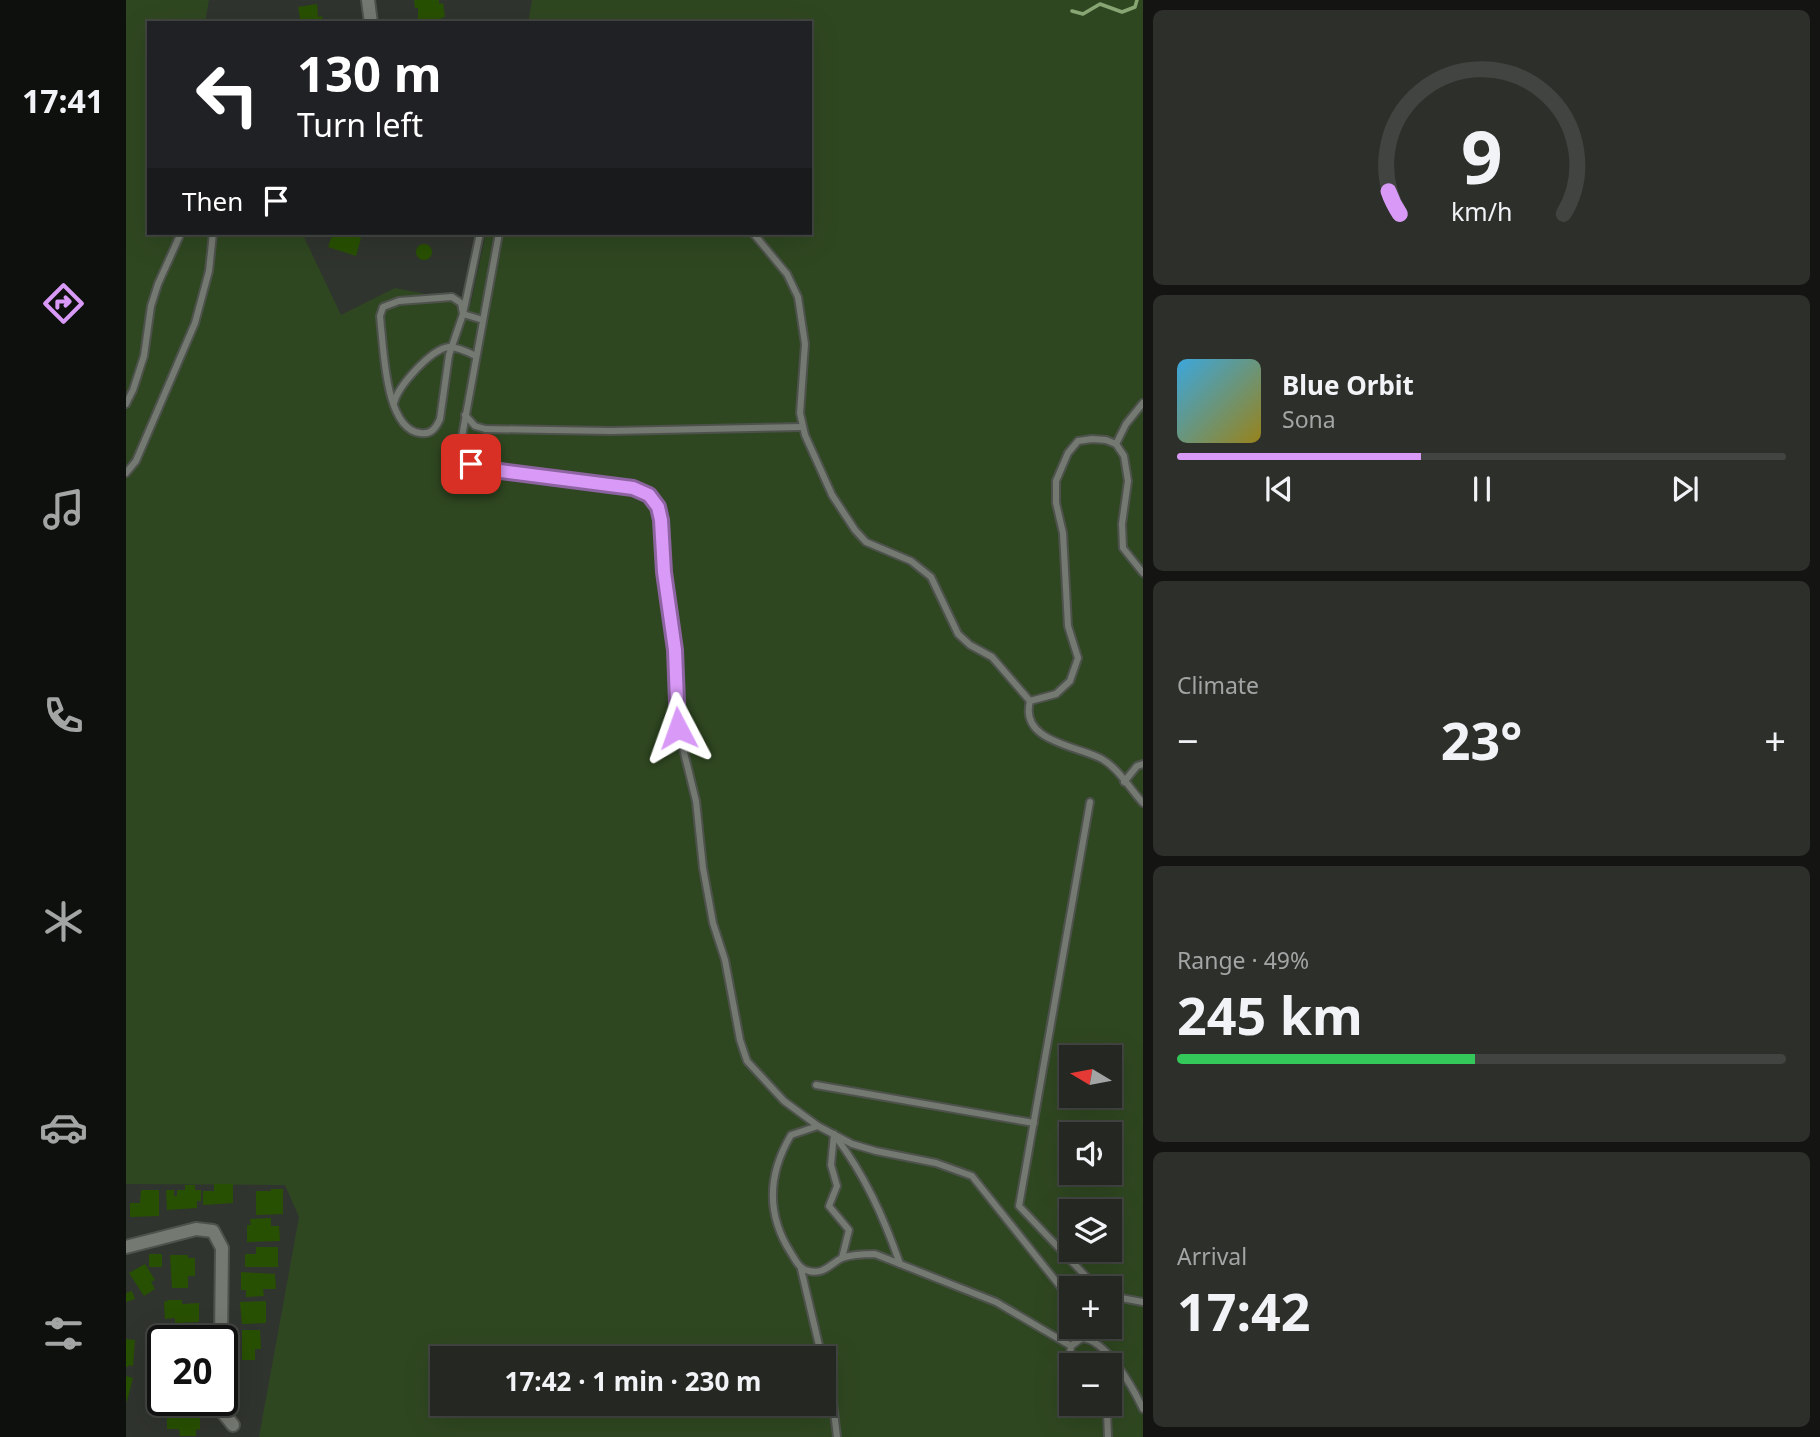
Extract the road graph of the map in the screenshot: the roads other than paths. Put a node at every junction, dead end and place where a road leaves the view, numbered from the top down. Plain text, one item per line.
1 (368, 0) edge
2 (371, 21) edge
3 (180, 235) edge
4 (213, 235) edge
5 (480, 235) edge
6 (499, 235) edge
7 (755, 235) edge
8 (463, 314) junction
9 (483, 320) junction
10 (453, 347) junction
11 (476, 356) junction
12 (1143, 403) edge
13 (126, 404) edge
14 (394, 407) junction
15 (466, 415) junction
16 (803, 427) junction
17 (1116, 444) junction
18 (126, 472) edge
19 (1143, 573) edge
20 (1030, 701) junction
21 (1143, 764) edge
22 (1124, 782) junction
23 (1090, 802) dead end
24 (1143, 803) edge
25 (816, 1085) dead end
26 (1034, 1123) junction
27 (818, 1126) junction
28 (834, 1135) junction
29 (126, 1247) edge
30 (842, 1258) junction
31 (900, 1264) junction
32 (801, 1269) junction
33 (1086, 1276) edge
34 (1059, 1285) edge
35 (1122, 1298) edge
36 (1143, 1302) edge
37 (222, 1325) edge
38 (1081, 1339) edge
39 (1087, 1339) edge
40 (819, 1346) edge
41 (1071, 1346) junction
42 (1070, 1353) edge
43 (1143, 1409) edge
44 (226, 1416) edge
45 (835, 1416) edge
46 (1108, 1416) edge
47 (233, 1425) dead end
48 (837, 1437) edge
49 (1108, 1437) edge

1 - 2 street
3 - 13 lane
4 - 18 lane
5 - 8 lane
6 - 9 lane
7 - 16 lane
8 - 9 lane
8 - 10 lane
8 - 14 lane
9 - 11 lane
10 - 11 lane
10 - 14 lane
10 - 14 lane
11 - 15 lane
12 - 17 lane
15 - 16 lane
15 - 27 lane
16 - 20 lane
17 - 19 lane
17 - 20 lane
20 - 22 lane
21 - 22 lane
22 - 24 lane
23 - 26 lane
25 - 26 lane
26 - 33 lane
27 - 28 lane
27 - 32 lane
28 - 30 lane
28 - 31 lane
28 - 34 lane
29 - 37 street
30 - 31 lane
30 - 32 lane
31 - 41 lane
32 - 40 lane
35 - 36 lane
38 - 41 lane
39 - 43 lane
41 - 42 lane
44 - 47 street
45 - 48 lane
46 - 49 lane

